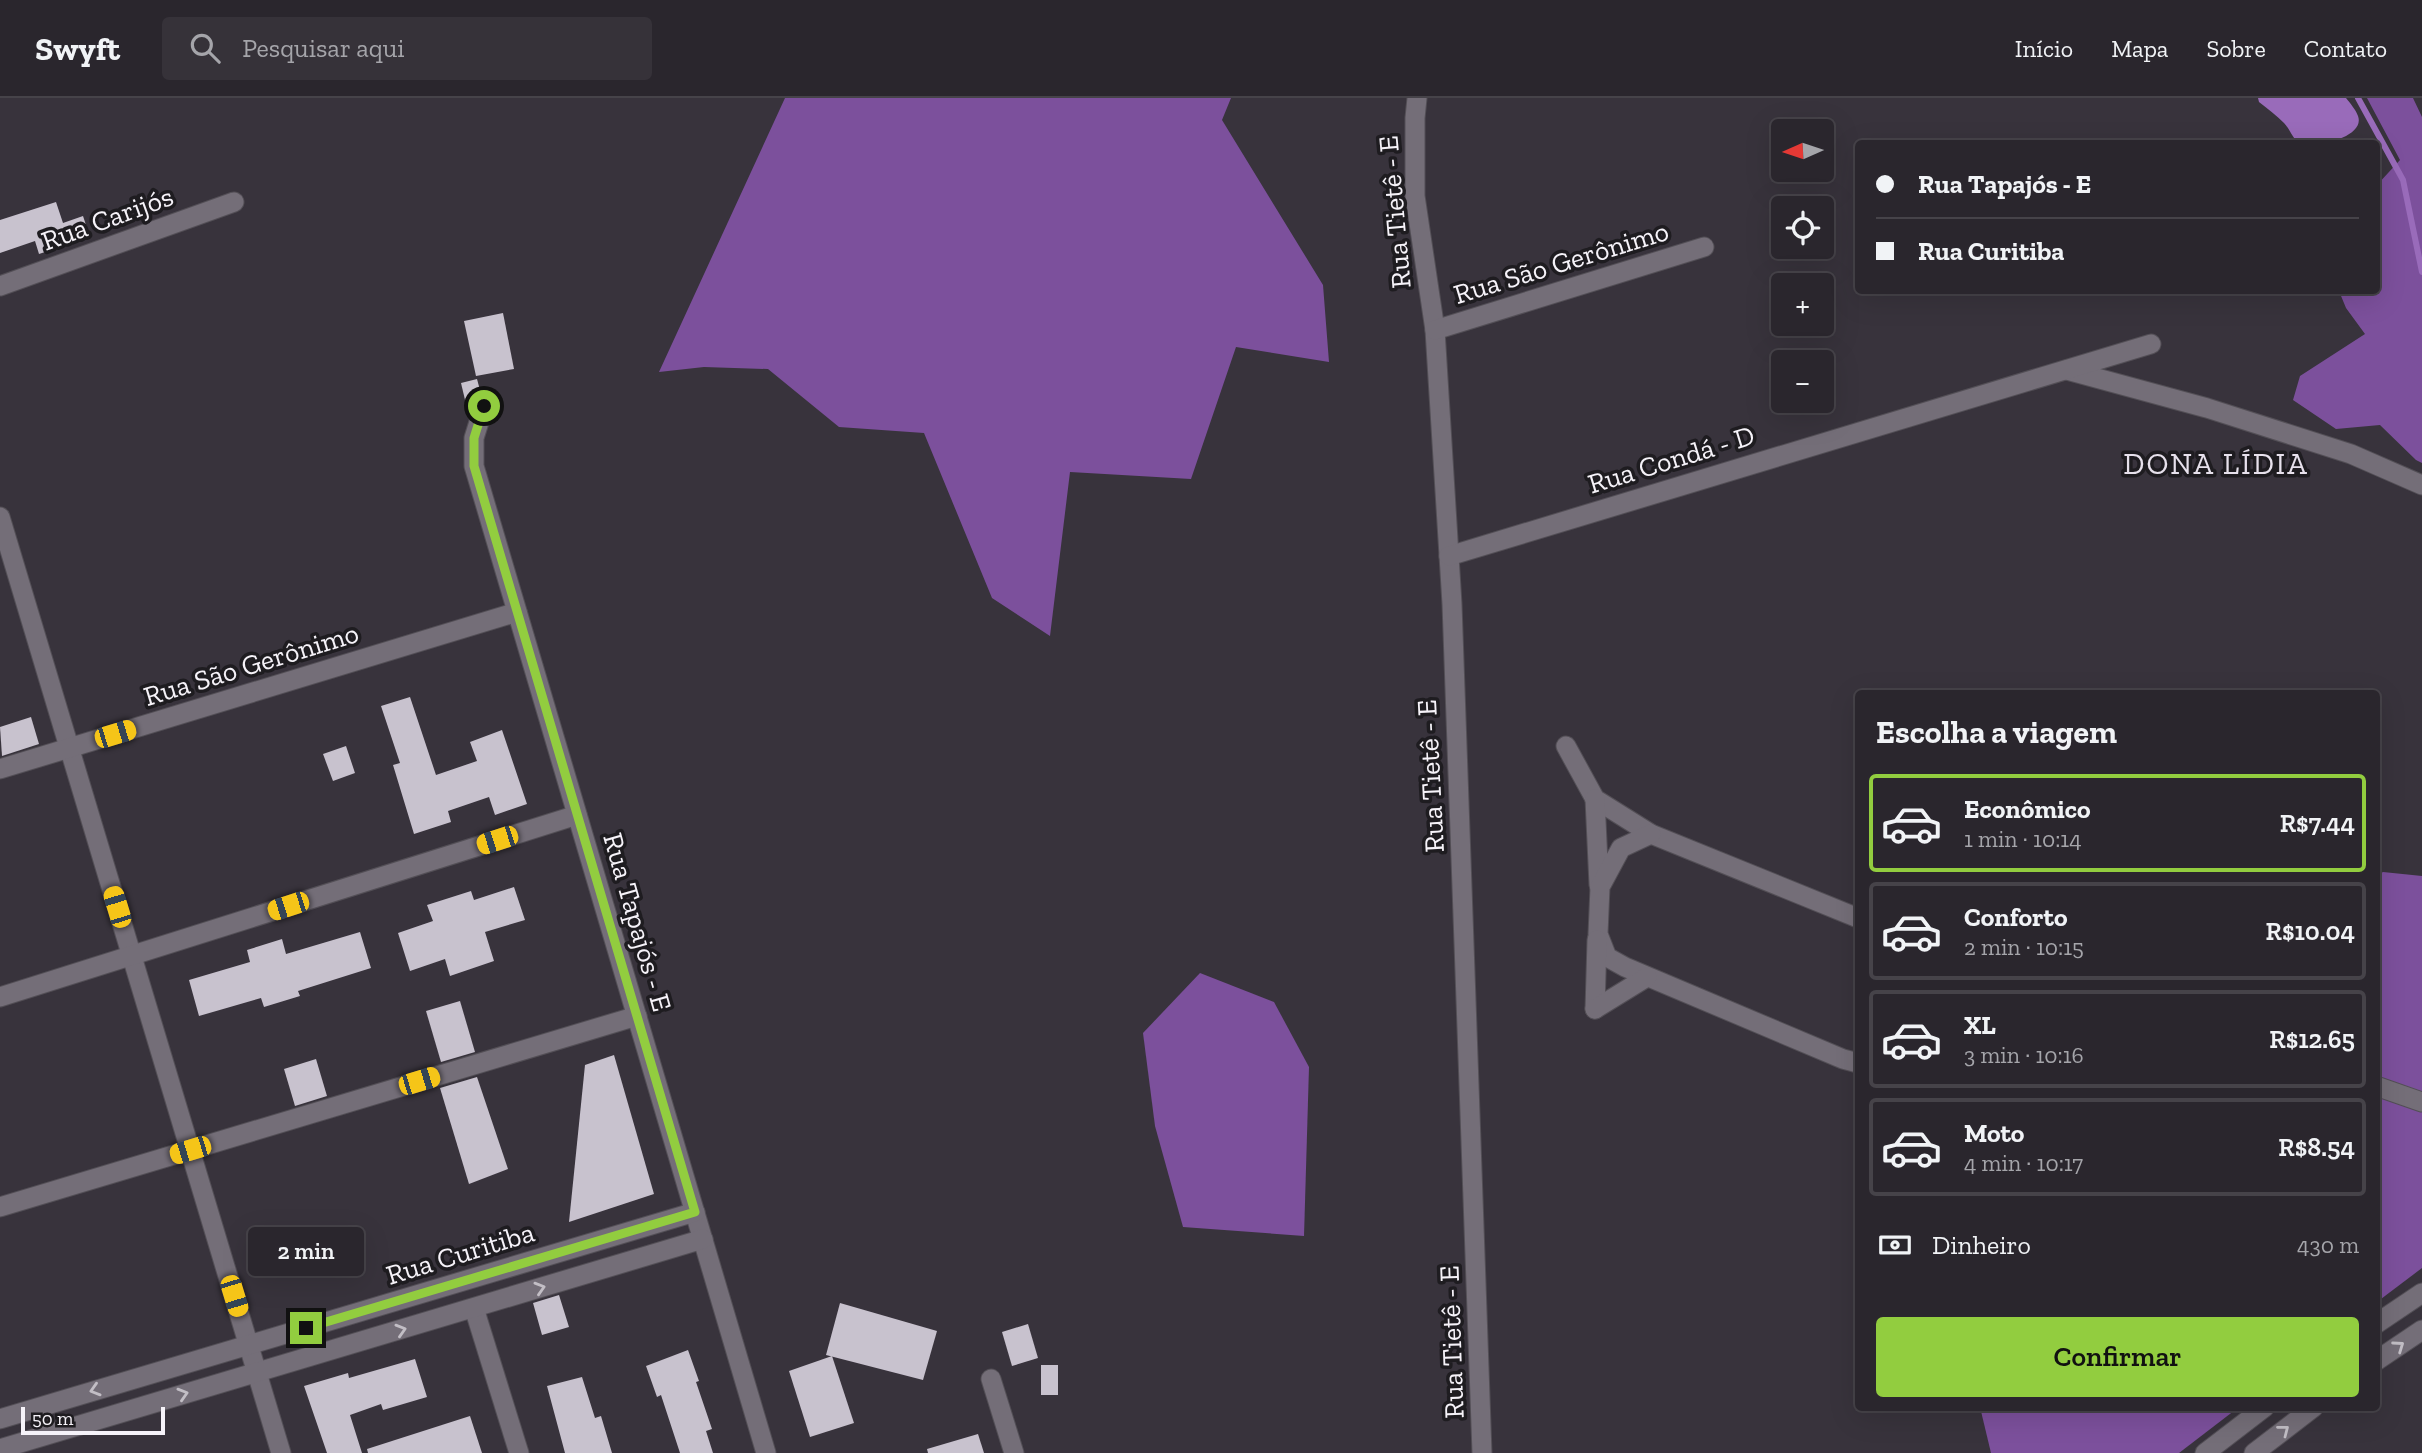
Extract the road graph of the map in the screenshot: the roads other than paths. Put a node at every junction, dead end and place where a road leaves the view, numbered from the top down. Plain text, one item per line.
1 (1417, 98) edge
2 (234, 202) dead end
3 (1704, 247) dead end
4 (0, 286) edge
5 (1435, 330) junction
6 (2151, 344) dead end
7 (2066, 370) junction
8 (484, 406) dead end
9 (2422, 485) edge
10 (0, 517) edge
11 (6, 556) edge
12 (1449, 556) junction
13 (517, 612) junction
14 (1566, 746) dead end
15 (69, 748) junction
16 (0, 769) edge
17 (1595, 799) junction
18 (577, 815) junction
19 (1651, 834) junction
20 (1600, 887) junction
21 (1855, 917) edge
22 (1598, 934) junction
23 (132, 956) junction
24 (1647, 977) junction
25 (0, 998) edge
26 (636, 1016) junction
27 (1855, 1062) edge
28 (2380, 1087) edge
29 (2422, 1102) edge
30 (190, 1150) junction
31 (0, 1207) edge
32 (695, 1212) junction
33 (703, 1240) junction
34 (2422, 1293) edge
35 (474, 1308) junction
36 (2380, 1321) edge
37 (2422, 1330) edge
38 (248, 1345) junction
39 (2380, 1358) edge
40 (257, 1372) junction
41 (991, 1379) dead end
42 (2260, 1411) edge
43 (2309, 1411) edge
44 (0, 1419) edge
45 (0, 1449) edge
46 (281, 1453) edge
47 (519, 1453) edge
48 (766, 1453) edge
49 (1014, 1453) edge
50 (1482, 1453) edge
51 (2205, 1453) edge
52 (2254, 1453) edge

1 - 5 street, Rua Tietê - E
2 - 4 street, Rua Carijós
3 - 5 street, Rua São Gerônimo
5 - 12 street, Rua Tietê - E
6 - 7 street, Rua Condá - D
7 - 9 street
7 - 12 street, Rua Condá - D
8 - 13 street, Rua Tapajós - E
10 - 11 street
11 - 15 street
12 - 50 street, Rua Tietê - E
13 - 15 street, Rua São Gerônimo
13 - 18 street, Rua Tapajós - E
14 - 17 street
15 - 16 street, Rua São Gerônimo
15 - 23 street
17 - 19 street
17 - 20 street
18 - 23 street
18 - 26 street, Rua Tapajós - E
19 - 20 street
19 - 21 street
20 - 22 street
22 - 24 street
22 - 24 street
23 - 25 street
23 - 30 street
24 - 27 street
26 - 30 street
26 - 32 street, Rua Tapajós - E
28 - 29 street
30 - 31 street
30 - 38 street
32 - 33 street, Rua Tapajós - E
32 - 38 street, Rua Curitiba
35 -> 33 street, Rua Curitiba
33 - 48 street, Rua Tapajós - E
34 - 36 street
40 -> 35 street, Rua Curitiba
35 - 47 street
39 -> 37 street
38 - 40 street
38 -> 44 street, Rua Curitiba
45 -> 40 street, Rua Curitiba
40 - 46 street
41 - 49 street
42 - 51 street
52 -> 43 street

